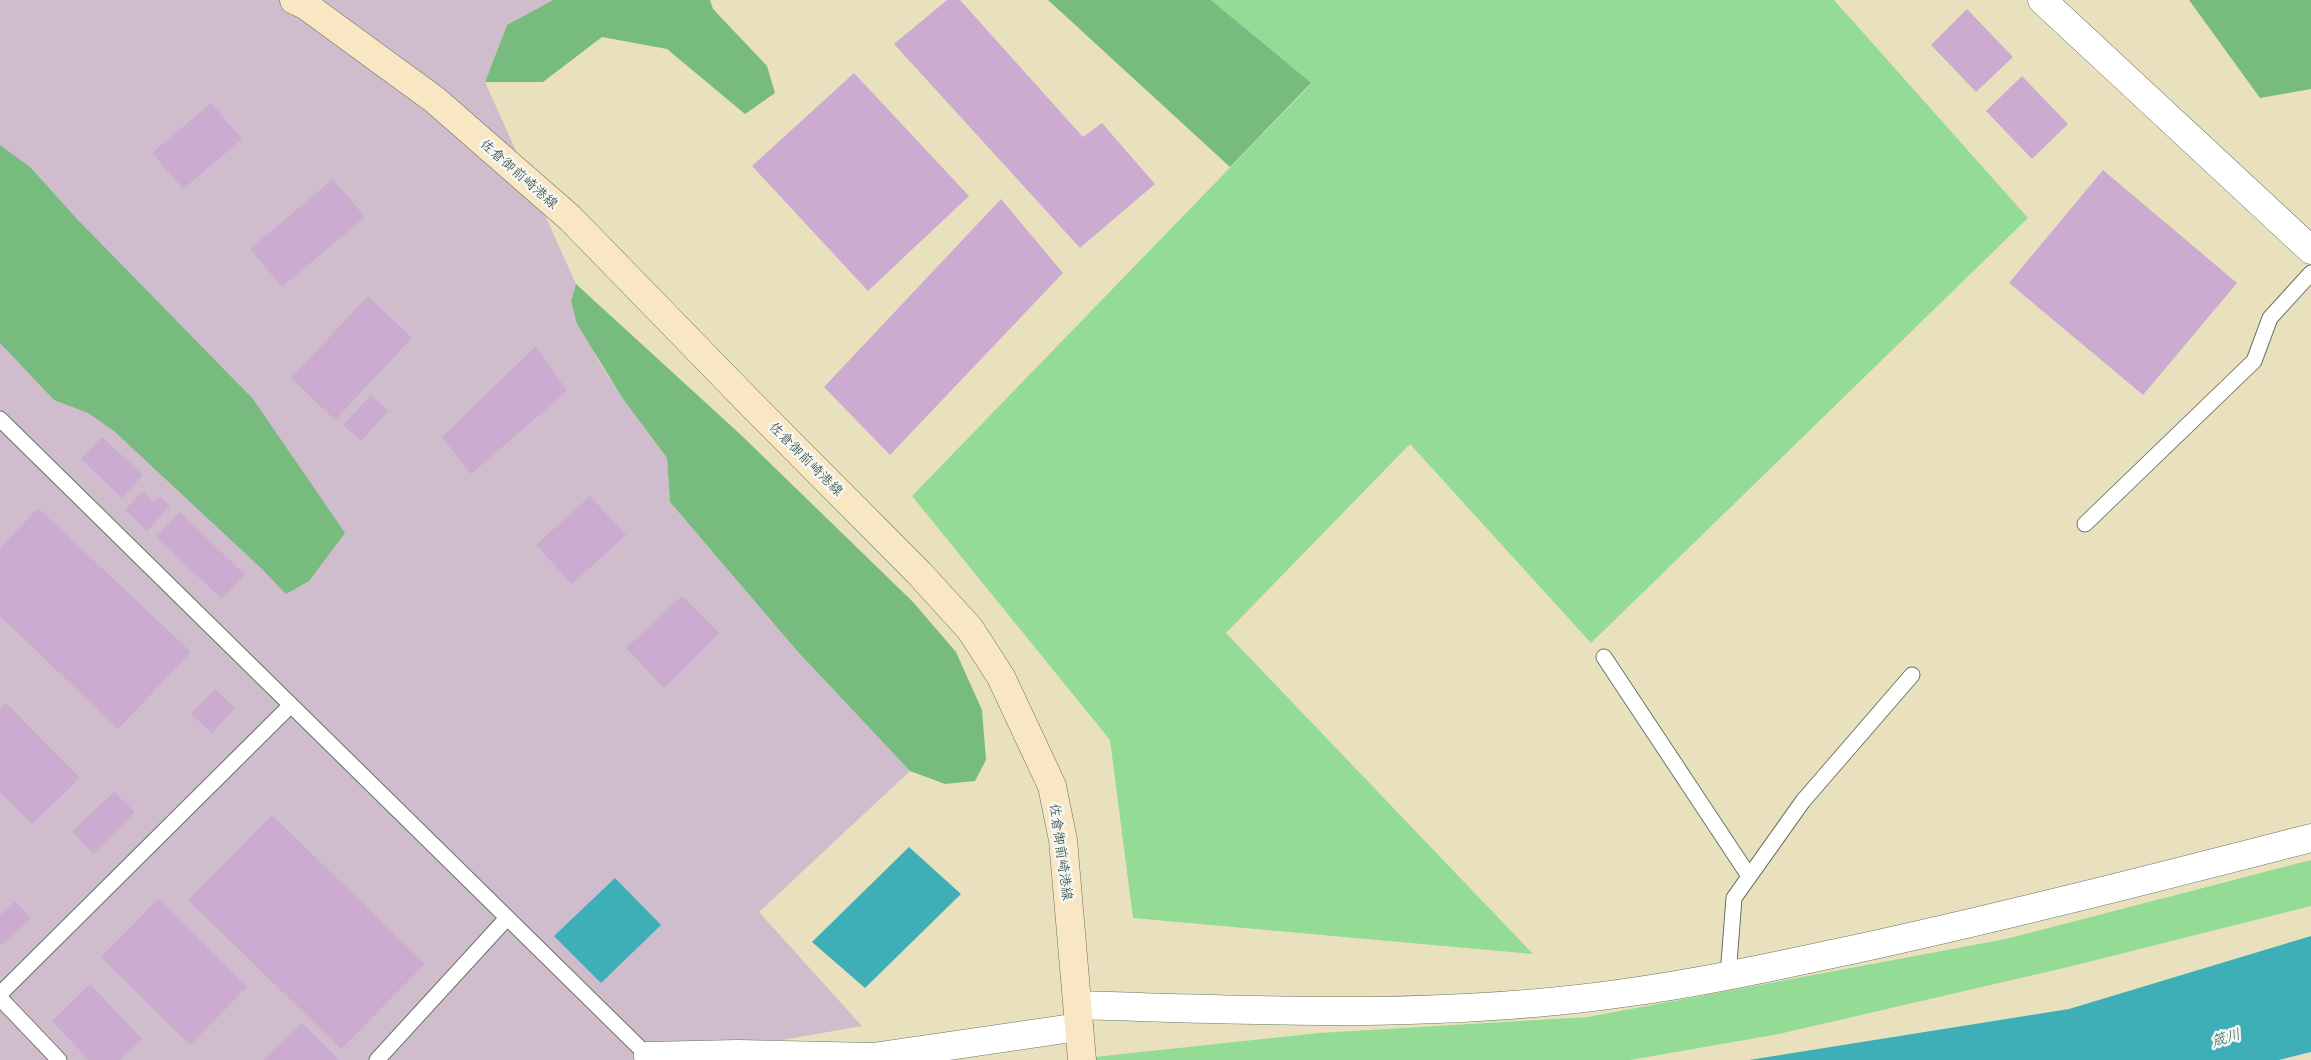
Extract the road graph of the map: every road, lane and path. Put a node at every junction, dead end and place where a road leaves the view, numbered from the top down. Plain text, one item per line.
1 (294, 0) edge
2 (2042, 0) edge
3 (2311, 250) edge
4 (2311, 272) edge
5 (0, 419) edge
6 (2086, 524) dead end
7 (1604, 657) dead end
8 (1912, 675) dead end
9 (291, 705) junction
10 (2311, 838) edge
11 (1749, 876) junction
12 (507, 918) junction
13 (1728, 976) junction
14 (0, 994) edge
15 (0, 998) edge
16 (1079, 1016) junction
17 (648, 1056) joint
18 (59, 1060) edge
19 (376, 1060) edge
20 (1082, 1060) edge

1 - 16 main road, 佐倉御前崎港線
2 - 3 street
4 - 6 lane
5 - 9 lane
7 - 11 lane
8 - 11 lane
9 - 12 lane
9 - 14 lane
10 - 13 street
11 - 13 lane
12 - 17 lane
12 - 19 lane
13 - 16 street
15 - 18 lane
16 - 17 street
16 - 20 main road, 佐倉御前崎港線

